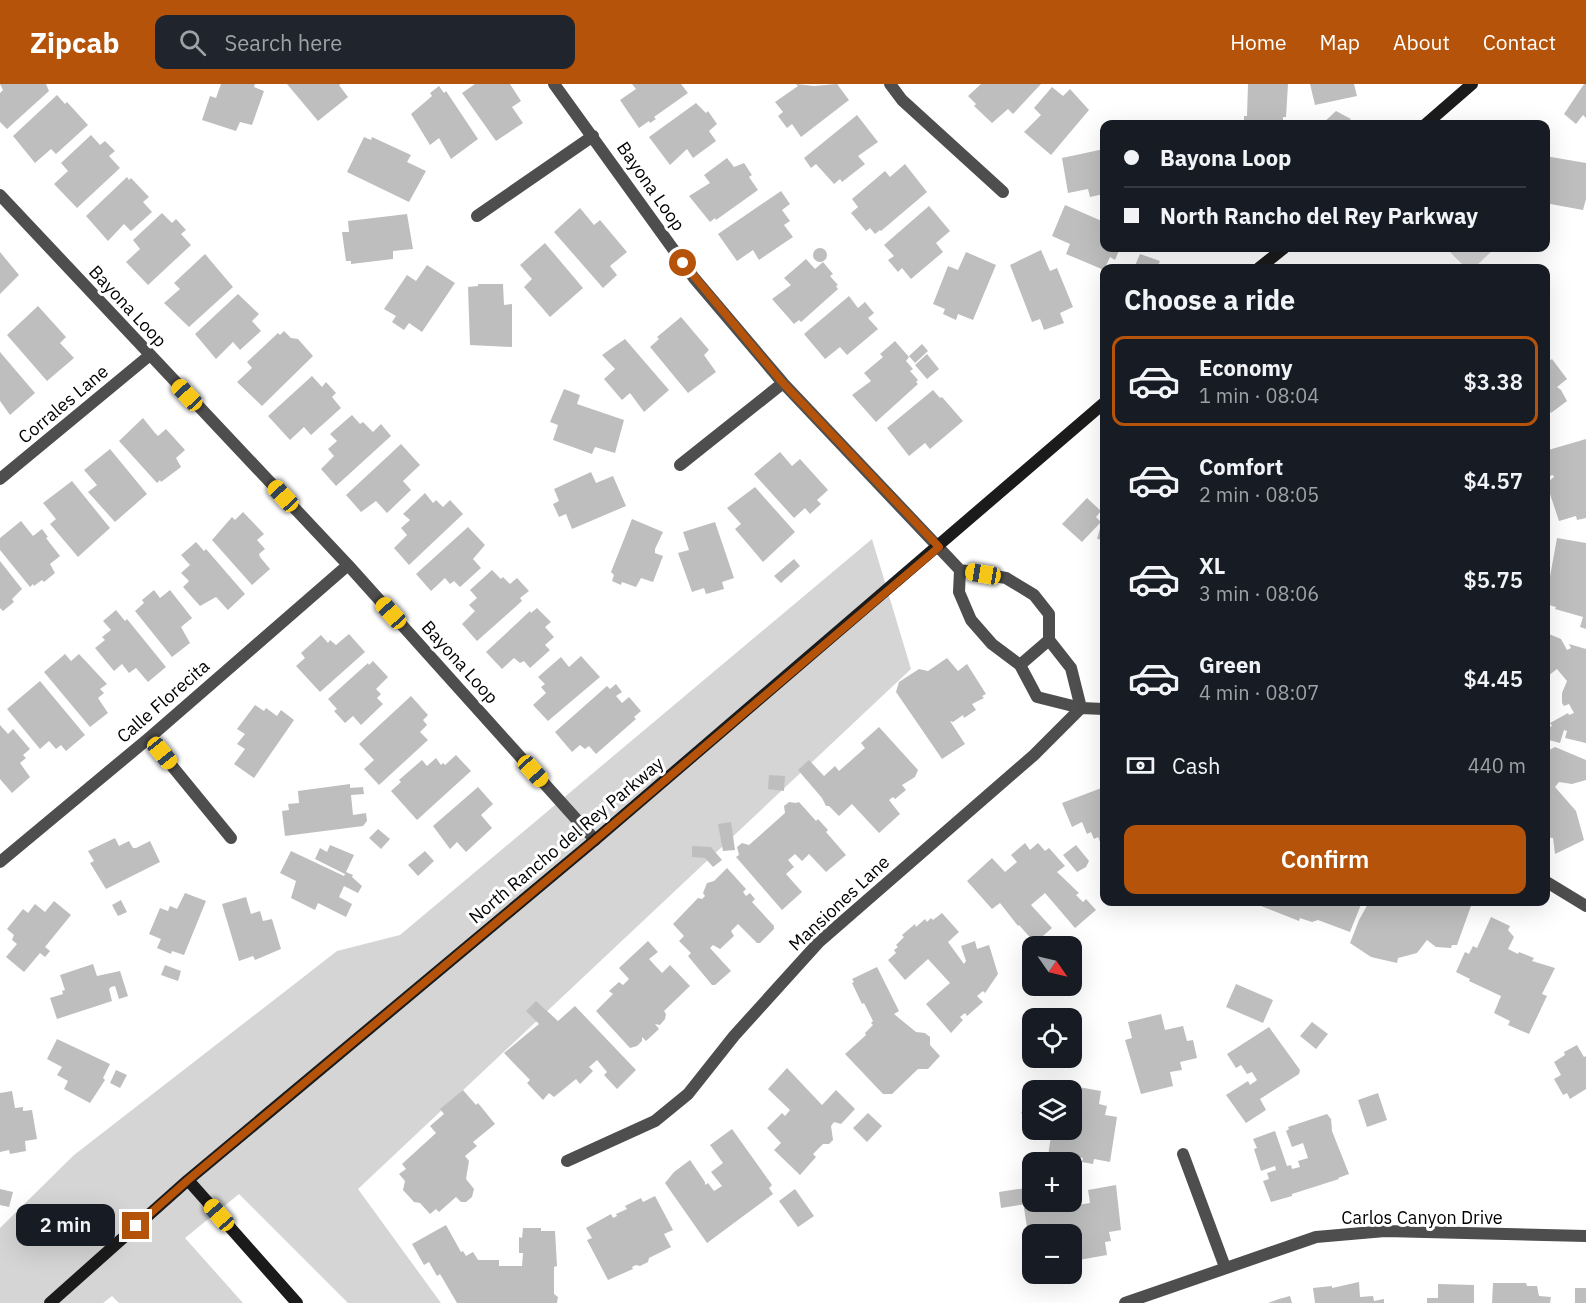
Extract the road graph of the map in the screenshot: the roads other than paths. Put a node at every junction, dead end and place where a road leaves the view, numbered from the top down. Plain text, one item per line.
1 (554, 84) edge
2 (891, 84) edge
3 (1472, 84) edge
4 (1431, 120) edge
5 (593, 136) junction
6 (1003, 192) dead end
7 (0, 195) edge
8 (477, 216) dead end
9 (1279, 252) edge
10 (1264, 264) edge
11 (150, 355) junction
12 (783, 383) junction
13 (1100, 406) edge
14 (680, 465) dead end
15 (0, 479) edge
16 (939, 547) junction
17 (348, 565) junction
18 (960, 570) junction
19 (1049, 640) junction
20 (1020, 665) junction
21 (1081, 708) junction
22 (1100, 709) edge
23 (149, 738) junction
24 (231, 838) dead end
25 (595, 840) junction
26 (0, 862) edge
27 (1550, 884) edge
28 (1586, 906) edge
29 (1183, 1154) dead end
30 (567, 1161) dead end
31 (188, 1180) junction
32 (1586, 1236) edge
33 (1225, 1267) junction
34 (50, 1303) edge
35 (297, 1303) edge
36 (1125, 1303) edge

1 - 5 street, Bayona Loop
2 - 6 street
3 - 4 street
5 - 8 street
5 - 12 street, Bayona Loop
7 - 11 street, Bayona Loop
9 - 10 street
11 - 15 street, Corrales Lane
11 - 17 street, Bayona Loop
12 - 14 street
12 - 16 street, Bayona Loop
13 - 16 street, North Rancho del Rey Parkway
16 - 18 street, Bayona Loop
16 - 25 street, North Rancho del Rey Parkway
17 - 23 street, Calle Florecita
17 - 25 street, Bayona Loop
18 - 19 street
18 - 20 street
19 - 20 street
19 - 21 street
20 - 21 street
21 - 22 street
21 - 30 street, Mansiones Lane
23 - 24 street
23 - 26 street, Calle Florecita
25 - 31 street, North Rancho del Rey Parkway
27 - 28 street
29 - 33 street
31 - 34 street, North Rancho del Rey Parkway
31 - 35 street
32 - 33 street, Carlos Canyon Drive
33 - 36 street, Carlos Canyon Drive

